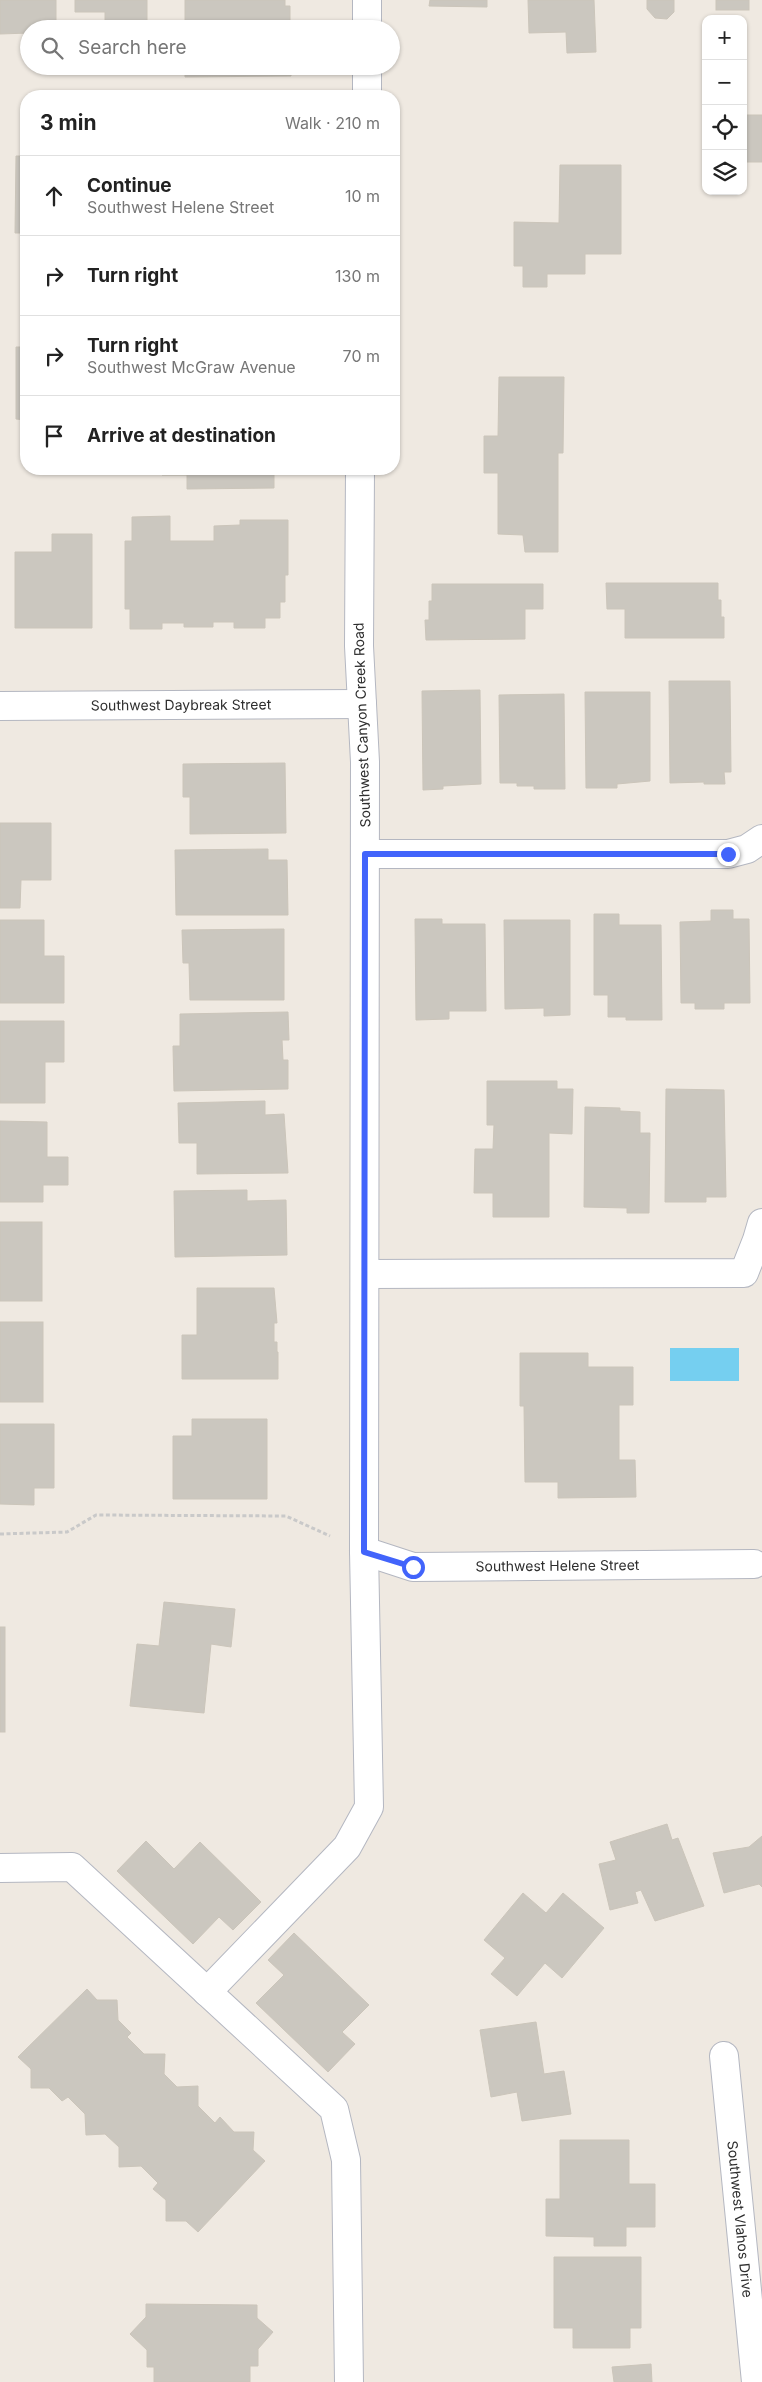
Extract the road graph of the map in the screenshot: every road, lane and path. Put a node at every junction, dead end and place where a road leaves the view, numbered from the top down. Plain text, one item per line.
1 (367, 0) edge
2 (367, 20) edge
3 (367, 75) edge
4 (367, 90) edge
5 (360, 475) edge
6 (362, 704) junction
7 (0, 706) edge
8 (762, 839) edge
9 (365, 854) junction
10 (762, 1223) edge
11 (366, 1274) junction
12 (0, 1534) edge
13 (364, 1552) junction
14 (754, 1564) dead end
15 (0, 1868) edge
16 (207, 1992) junction
17 (724, 2056) dead end
18 (349, 2382) edge
19 (756, 2382) edge

1 - 2 street
3 - 4 street
5 - 6 street, Southwest Canyon Creek Road
6 - 7 street, Southwest Daybreak Street
6 - 9 street, Southwest Canyon Creek Road
8 - 9 street
9 - 11 street, Southwest Canyon Creek Road
10 - 11 street
11 - 13 street, Southwest Canyon Creek Road
12 - 13 path
13 - 14 street, Southwest Helene Street
13 - 16 street, Southwest Canyon Creek Road
15 - 16 street
16 - 18 street
17 - 19 street, Southwest Vlahos Drive

